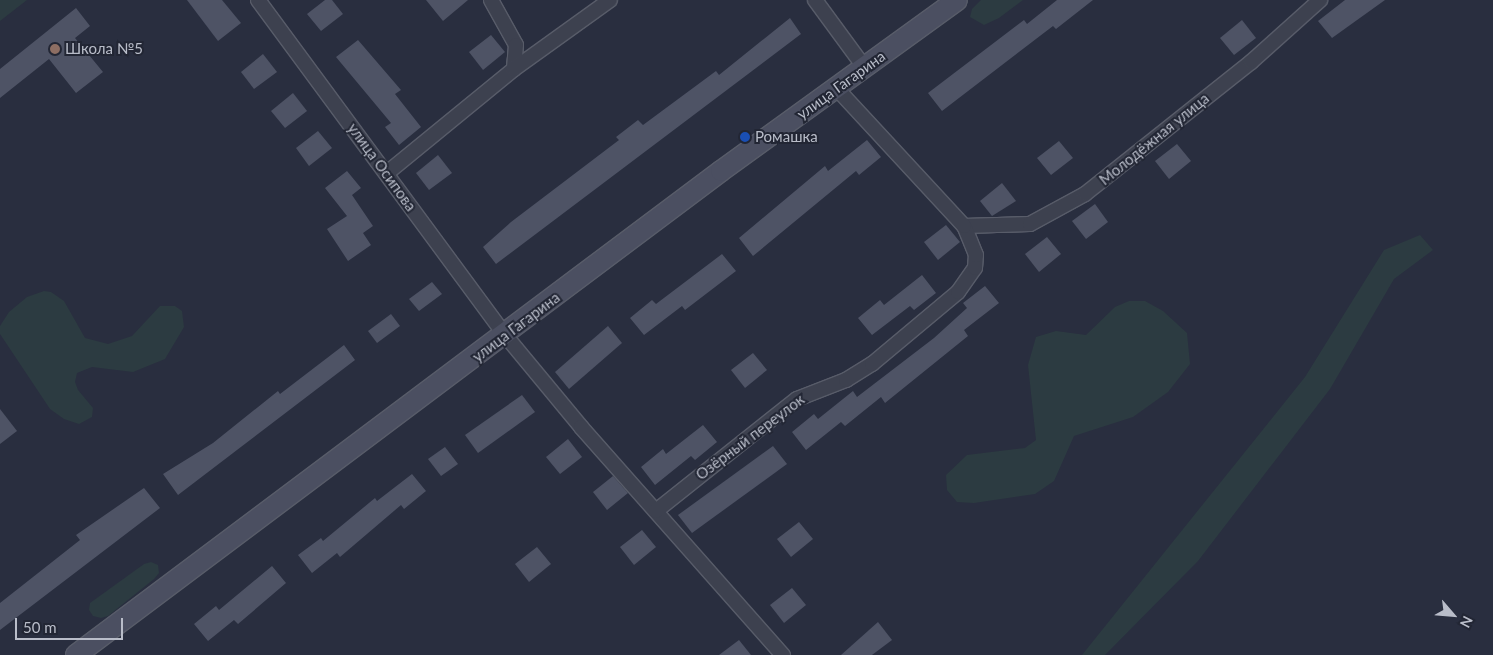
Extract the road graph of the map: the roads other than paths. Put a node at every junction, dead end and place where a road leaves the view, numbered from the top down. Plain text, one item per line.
1 (258, 0) edge
2 (491, 0) edge
3 (610, 0) edge
4 (815, 0) edge
5 (957, 0) edge
6 (1320, 0) edge
7 (865, 68) junction
8 (514, 69) junction
9 (836, 88) junction
10 (387, 173) junction
11 (964, 226) junction
12 (505, 335) junction
13 (656, 512) junction
14 (76, 655) edge
15 (783, 655) edge

1 - 10 street, улица Осипова
2 - 8 street
3 - 8 street
4 - 7 street
5 - 7 main road, улица Гагарина
6 - 11 street, Молодёжная улица
7 - 9 main road, улица Гагарина
8 - 10 street
9 - 11 street
9 - 12 main road, улица Гагарина
10 - 12 street, улица Осипова
11 - 13 street, Озёрный переулок
12 - 13 street, улица Осипова
12 - 14 main road, улица Гагарина
13 - 15 street, улица Осипова

